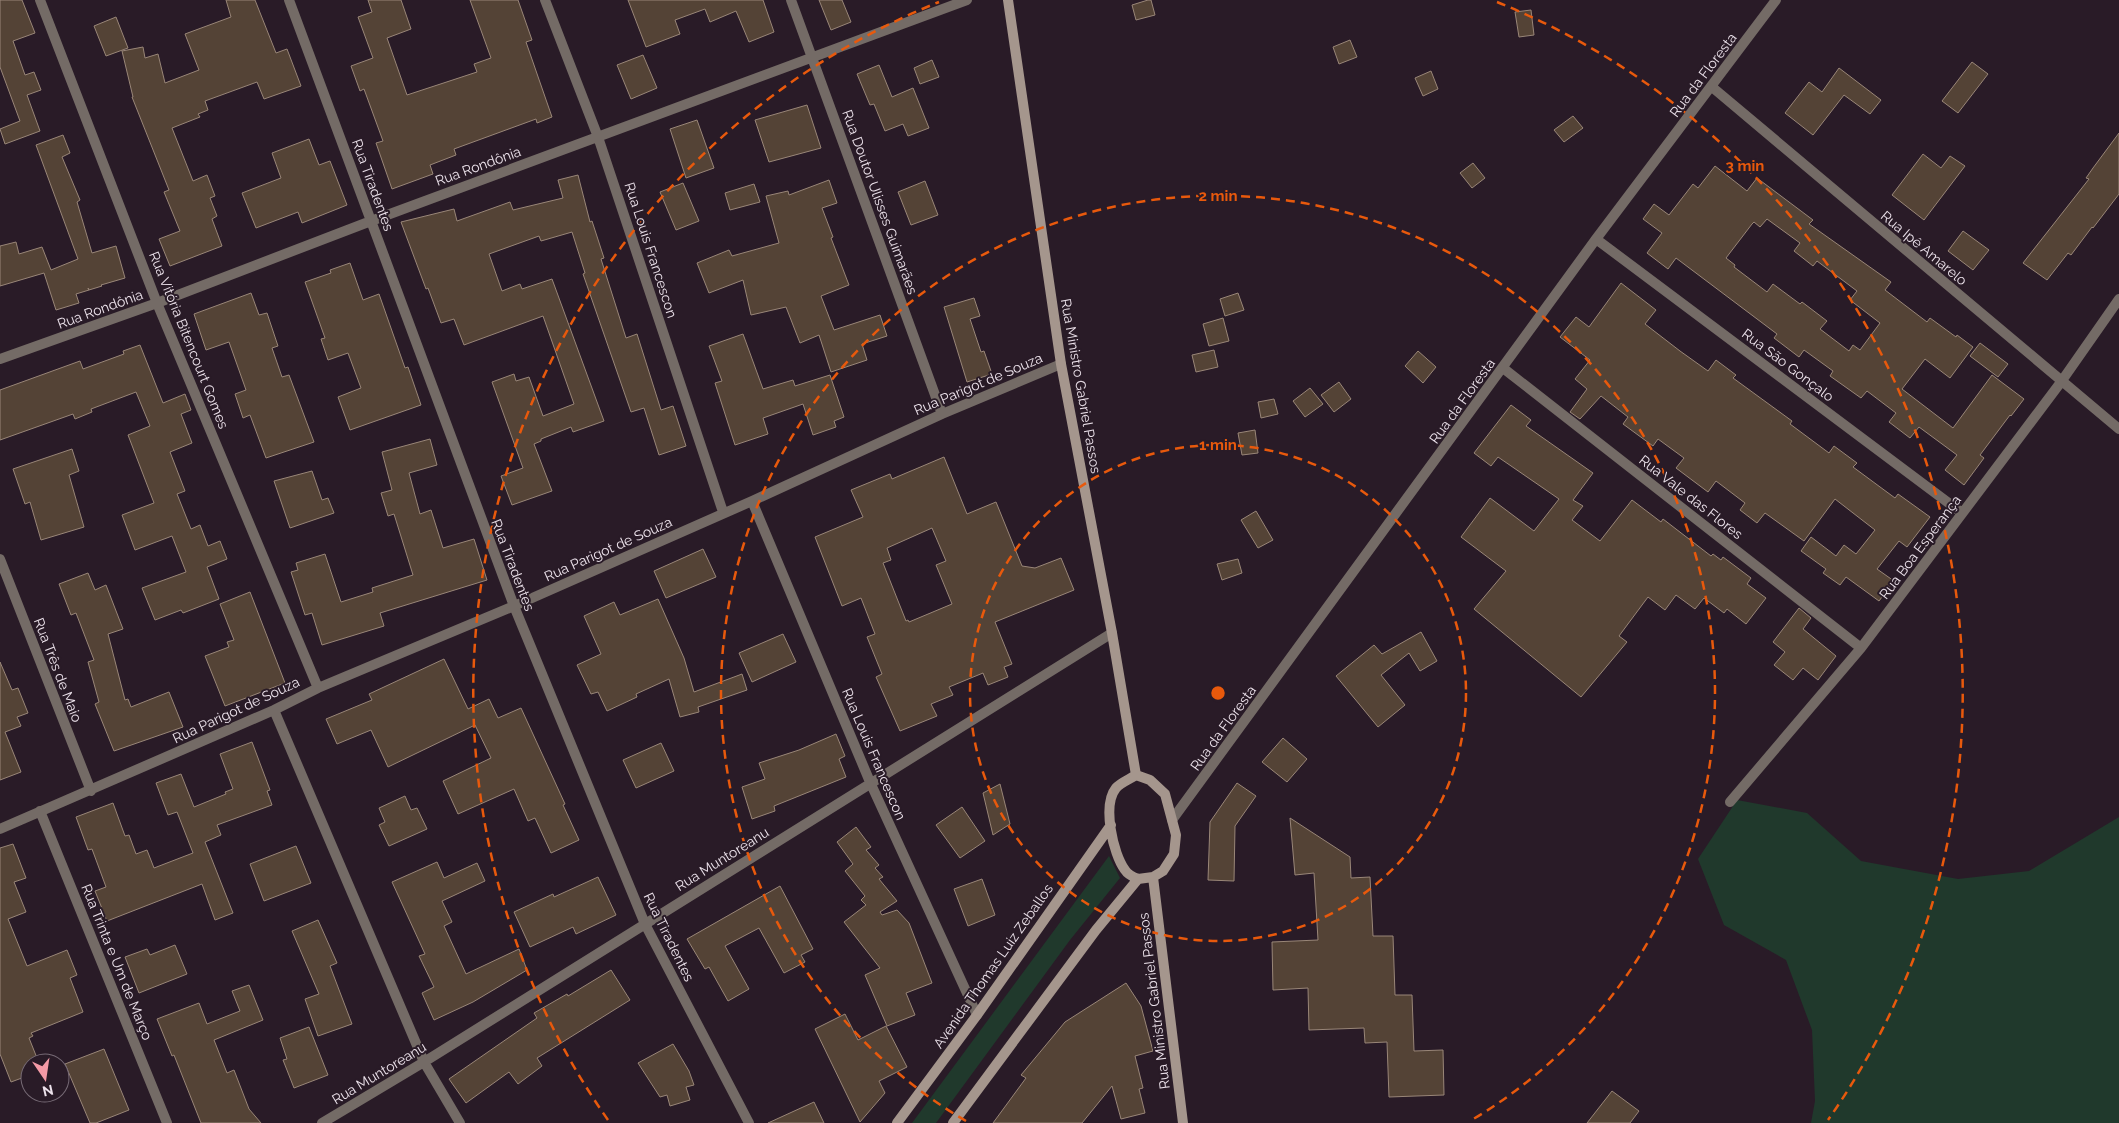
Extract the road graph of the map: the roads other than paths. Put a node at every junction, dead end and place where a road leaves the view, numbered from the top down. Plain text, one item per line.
1 (40, 0) edge
2 (289, 0) edge
3 (545, 0) edge
4 (791, 0) edge
5 (967, 0) edge
6 (1008, 0) edge
7 (1776, 0) edge
8 (812, 57) junction
9 (1712, 87) junction
10 (598, 136) junction
11 (371, 221) junction
12 (1596, 239) junction
13 (2119, 299) edge
14 (157, 302) junction
15 (0, 359) edge
16 (1061, 364) junction
17 (1503, 368) junction
18 (2061, 382) junction
19 (942, 414) junction
20 (2119, 429) edge
21 (752, 501) junction
22 (723, 512) junction
23 (1962, 513) junction
24 (0, 559) edge
25 (514, 606) junction
26 (1112, 633) junction
27 (1862, 648) junction
28 (318, 688) junction
29 (274, 710) junction
30 (1136, 776) junction
31 (870, 782) junction
32 (91, 790) junction
33 (1730, 802) dead end
34 (40, 811) junction
35 (1172, 820) junction
36 (1111, 825) junction
37 (0, 829) edge
38 (1153, 876) junction
39 (1138, 879) junction
40 (645, 924) junction
41 (977, 1015) junction
42 (424, 1062) junction
43 (167, 1123) edge
44 (322, 1123) edge
45 (460, 1123) edge
46 (749, 1123) edge
47 (897, 1123) edge
48 (953, 1123) edge
49 (1183, 1123) edge

1 - 14 street, Rua Vitória Bitencourt Gomes
2 - 11 street, Rua Tiradentes
3 - 10 street, Rua Louis Francescon
4 - 8 street, Rua Doutor Ulisses Guimarães
5 - 8 street, Rua Rondônia
6 - 16 main road, Rua Ministro Gabriel Passos
7 - 9 street, Rua da Floresta
8 - 10 street, Rua Rondônia
8 - 19 street, Rua Doutor Ulisses Guimarães
9 - 12 street, Rua da Floresta
9 - 18 street, Rua Ipê Amarelo
10 - 11 street, Rua Rondônia
10 - 22 street, Rua Louis Francescon
11 - 14 street, Rua Rondônia
11 - 25 street, Rua Tiradentes
12 - 17 street, Rua da Floresta
12 - 23 street, Rua São Gonçalo
13 - 18 street, Rua Boa Esperança
14 - 15 street, Rua Rondônia
14 - 28 street, Rua Vitória Bitencourt Gomes
16 - 19 street, Rua Parigot de Souza
16 - 26 main road, Rua Ministro Gabriel Passos
17 - 27 street, Rua Vale das Flores
17 - 35 street, Rua da Floresta
18 - 20 street, Rua Ipê Amarelo
18 - 23 street, Rua Boa Esperança
19 - 21 street, Rua Parigot de Souza
21 - 22 street, Rua Parigot de Souza
21 - 31 street, Rua Louis Francescon
22 - 25 street, Rua Parigot de Souza
23 - 27 street, Rua Boa Esperança
24 - 32 street, Rua Três de Maio
25 - 28 street, Rua Parigot de Souza
25 - 40 street, Rua Tiradentes
26 - 30 main road, Rua Ministro Gabriel Passos
26 - 31 street, Rua Muntoreanu
27 - 33 street, Rua Boa Esperança
28 - 29 street, Rua Parigot de Souza
29 - 32 street, Rua Parigot de Souza
29 - 42 street
30 - 35 main road
30 - 36 main road
31 - 40 street, Rua Muntoreanu
31 - 41 street, Rua Louis Francescon
32 - 34 street, Rua Parigot de Souza
34 - 37 street, Rua Parigot de Souza
34 - 43 street, Rua Trinta e Um de Março
35 - 38 main road
36 - 39 main road
36 - 41 main road, Avenida Thomas Luiz Zeballos
38 - 39 main road
38 - 49 main road, Rua Ministro Gabriel Passos
39 - 48 main road
40 - 42 street, Rua Muntoreanu
40 - 46 street, Rua Tiradentes
41 - 47 main road, Avenida Thomas Luiz Zeballos
42 - 44 street, Rua Muntoreanu
42 - 45 street

